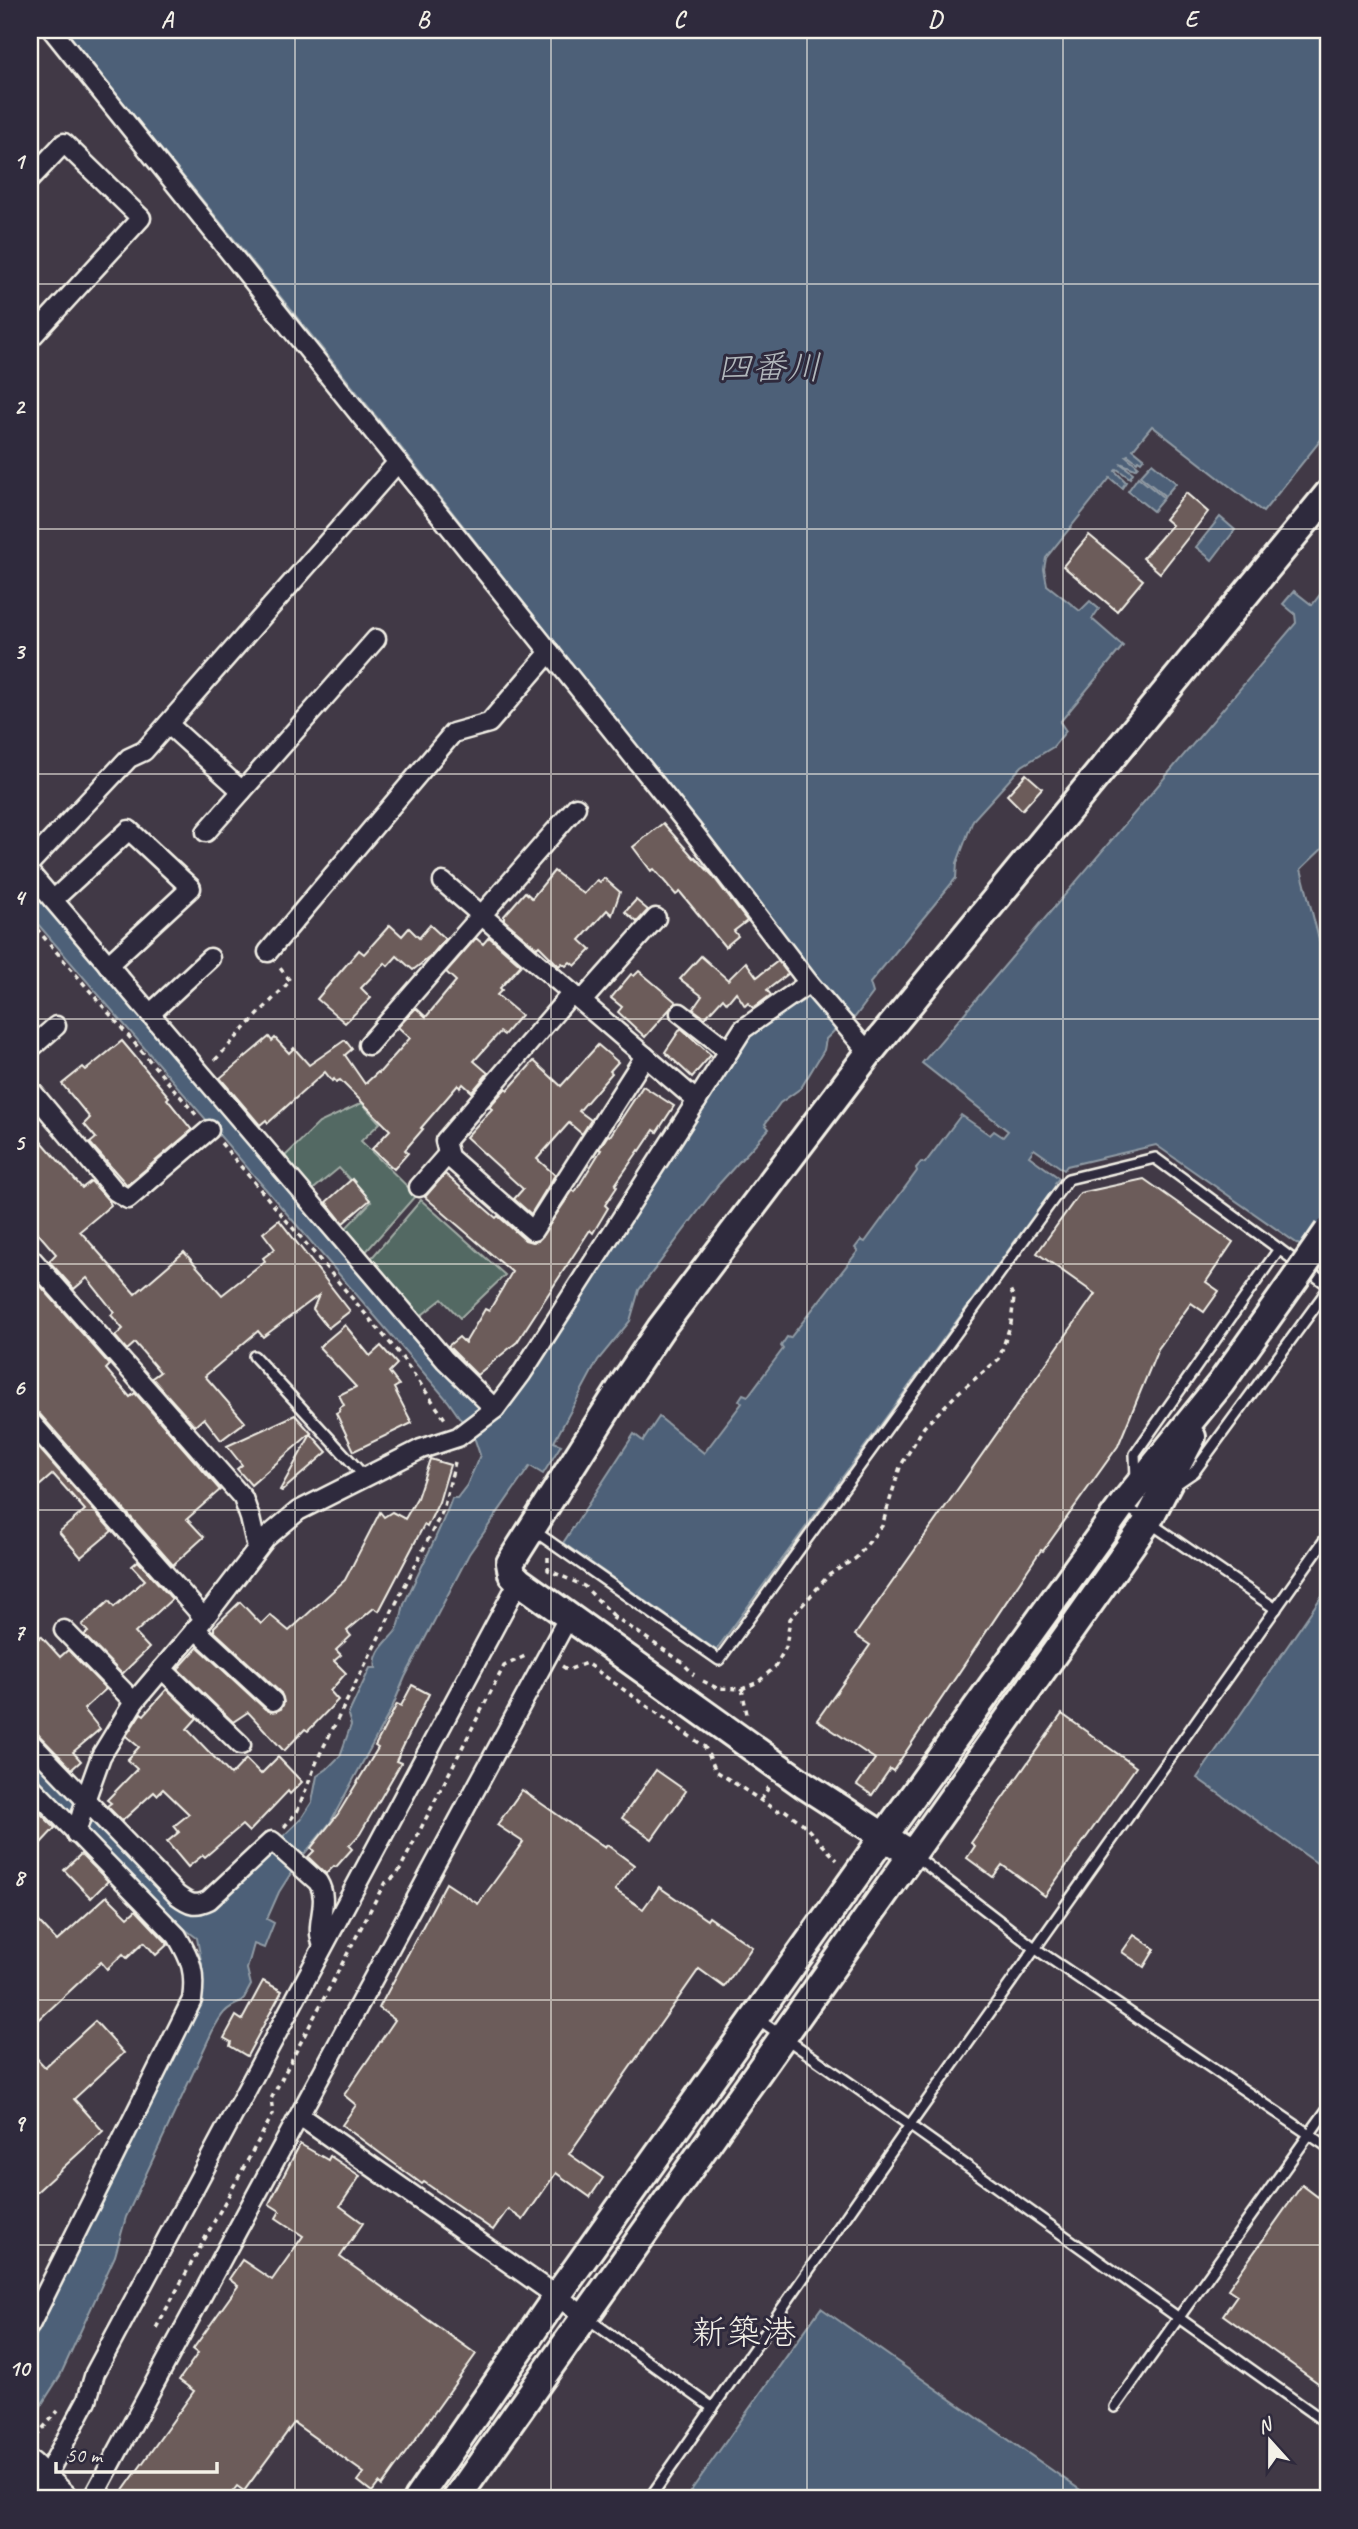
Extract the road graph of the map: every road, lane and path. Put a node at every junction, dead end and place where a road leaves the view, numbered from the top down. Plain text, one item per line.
1 (52, 30) edge
2 (30, 179) edge
3 (30, 339) edge
4 (398, 462) junction
5 (1328, 494) edge
6 (376, 639) dead end
7 (550, 652) junction
8 (168, 724) junction
9 (242, 791) junction
10 (576, 807) dead end
11 (206, 832) dead end
12 (30, 863) edge
13 (30, 873) edge
14 (443, 882) dead end
15 (53, 900) junction
16 (483, 914) junction
17 (656, 918) dead end
18 (30, 922) edge
19 (268, 952) joint
20 (210, 958) dead end
21 (108, 965) junction
22 (811, 986) junction
23 (577, 997) junction
24 (680, 1013) dead end
25 (150, 1014) junction
26 (55, 1026) dead end
27 (368, 1045) dead end
28 (30, 1049) edge
29 (729, 1051) junction
30 (869, 1053) junction
31 (645, 1056) junction
32 (201, 1074) junction
33 (30, 1089) edge
34 (697, 1101) junction
35 (209, 1130) junction
36 (448, 1154) junction
37 (419, 1187) dead end
38 (1328, 1231) edge
39 (1279, 1249) junction
40 (30, 1257) edge
41 (1002, 1270) junction
42 (1328, 1287) edge
43 (254, 1356) dead end
44 (1221, 1383) junction
45 (493, 1410) junction
46 (30, 1421) edge
47 (462, 1434) junction
48 (365, 1477) junction
49 (1163, 1493) junction
50 (1130, 1495) junction
51 (1148, 1521) junction
52 (531, 1528) junction
53 (1328, 1535) edge
54 (554, 1546) junction
55 (257, 1548) junction
56 (519, 1581) junction
57 (1276, 1609) junction
58 (569, 1616) junction
59 (200, 1623) junction
60 (608, 1628) junction
61 (64, 1630) dead end
62 (547, 1658) junction
63 (162, 1669) junction
64 (568, 1670) dead end
65 (273, 1701) dead end
66 (134, 1702) junction
67 (30, 1742) edge
68 (241, 1745) dead end
69 (30, 1785) edge
70 (85, 1803) junction
71 (78, 1829) junction
72 (884, 1836) junction
73 (273, 1841) junction
74 (911, 1854) junction
75 (838, 1862) dead end
76 (323, 1945) junction
77 (1036, 1949) junction
78 (754, 2017) junction
79 (783, 2037) junction
80 (1328, 2108) edge
81 (300, 2116) junction
82 (911, 2125) junction
83 (1310, 2134) junction
84 (1328, 2147) edge
85 (557, 2296) junction
86 (586, 2316) junction
87 (1178, 2319) junction
88 (30, 2325) edge
89 (156, 2328) dead end
90 (1115, 2407) dead end
91 (713, 2408) junction
92 (1328, 2424) edge
93 (36, 2482) edge
94 (64, 2499) edge
95 (92, 2499) edge
96 (417, 2499) edge
97 (456, 2499) edge
98 (649, 2499) edge

1 - 4 street
2 - 3 street
4 - 7 street
4 - 8 street
5 - 30 street
6 - 9 street
7 - 19 street
7 - 22 street
8 - 9 street
8 - 12 street
9 - 11 street
10 - 16 street
13 - 15 street
14 - 16 street
15 - 21 street
15 - 21 street
16 - 23 street
16 - 27 street
17 - 23 street
18 - 35 path
19 - 32 path
20 - 25 street
21 - 25 street
22 - 29 street
22 - 30 street
23 - 31 street
23 - 36 street
24 - 29 street
25 - 32 street
26 - 28 street
29 - 34 street
30 - 52 street
31 - 34 street
31 - 36 street
32 - 45 street
33 - 35 street
34 - 45 street
35 - 47 path
36 - 37 street
38 - 44 street, bridge
39 - 41 lane
39 - 42 lane
39 - 50 lane
40 - 55 street
41 - 54 lane
41 - 60 path
42 - 49 lane
43 - 48 lane
44 - 49 street
44 - 50 street
45 - 47 street
46 - 59 street
47 - 48 street
47 - 73 path
48 - 55 street
49 - 51 street
50 - 51 lane
50 - 72 street
51 - 57 lane
51 - 74 street
52 - 54 lane
52 - 56 street
53 - 57 lane
54 - 60 path
55 - 59 street
56 - 58 street
56 - 76 street
57 - 77 lane
58 - 60 street
58 - 62 street
59 - 63 street
59 - 65 street
60 - 72 street
61 - 66 street
62 - 81 street
62 - 89 path
63 - 66 street
63 - 68 street
64 - 75 path
66 - 70 street
67 - 70 street
69 - 71 street
70 - 71 street
70 - 73 street
71 - 88 street
72 - 74 street
72 - 78 street
73 - 76 street
74 - 77 lane
74 - 79 street
76 - 93 street
77 - 82 lane
77 - 83 lane
78 - 79 lane
78 - 85 street
79 - 82 lane
79 - 86 street
80 - 83 lane
81 - 85 street
81 - 95 street
82 - 87 lane
82 - 91 lane
83 - 84 lane
83 - 87 lane
85 - 86 street
85 - 96 street
86 - 91 lane
86 - 97 street
87 - 90 lane
87 - 92 lane
91 - 98 lane
93 - 94 main road

